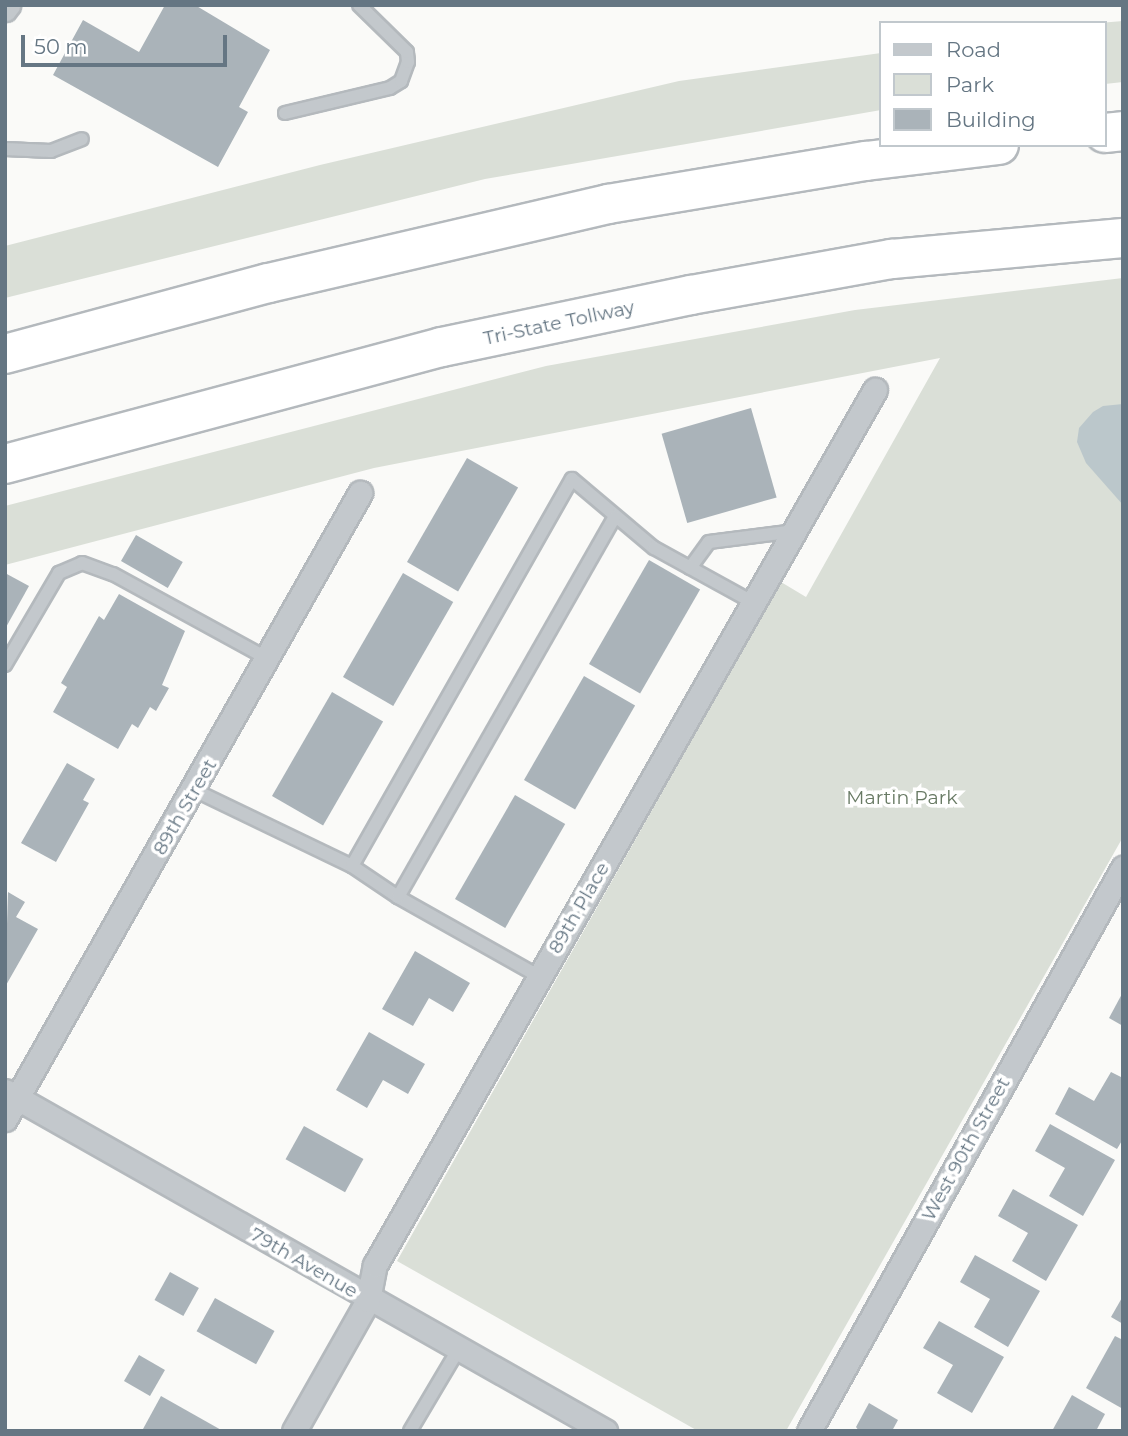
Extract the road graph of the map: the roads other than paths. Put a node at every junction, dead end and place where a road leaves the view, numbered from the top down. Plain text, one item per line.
1 (359, 5) edge
2 (285, 113) dead end
3 (82, 139) dead end
4 (982, 147) edge
5 (5, 149) edge
6 (1123, 238) edge
7 (5, 354) edge
8 (876, 390) dead end
9 (5, 464) edge
10 (360, 493) dead end
11 (615, 516) junction
12 (795, 531) junction
13 (690, 568) junction
14 (754, 603) junction
15 (268, 659) junction
16 (5, 665) edge
17 (194, 790) junction
18 (352, 866) junction
19 (1123, 868) edge
20 (398, 897) junction
21 (540, 977) junction
22 (11, 1094) edge
23 (5, 1119) edge
24 (368, 1300) junction
25 (458, 1350) junction
26 (294, 1431) edge
27 (410, 1431) edge
28 (605, 1431) edge
29 (809, 1431) edge

1 - 2 lane
3 - 5 lane
4 - 7 highway
6 - 9 highway, Tri-State Tollway
8 - 12 street, 89th Place
10 - 15 street, 89th Street
11 - 13 lane
11 - 18 lane
11 - 20 lane
12 - 13 lane
12 - 14 street, 89th Place
13 - 14 lane
14 - 21 street, 89th Place
15 - 16 lane
15 - 17 street, 89th Street
17 - 18 lane
17 - 22 street, 89th Street
18 - 20 lane
19 - 29 street, West 90th Street
20 - 21 lane
21 - 24 street, 89th Place
22 - 23 street, 89th Street
22 - 24 street, 79th Avenue
24 - 25 street, 79th Avenue
24 - 26 street, 89th Place
25 - 27 lane
25 - 28 street, 79th Avenue

